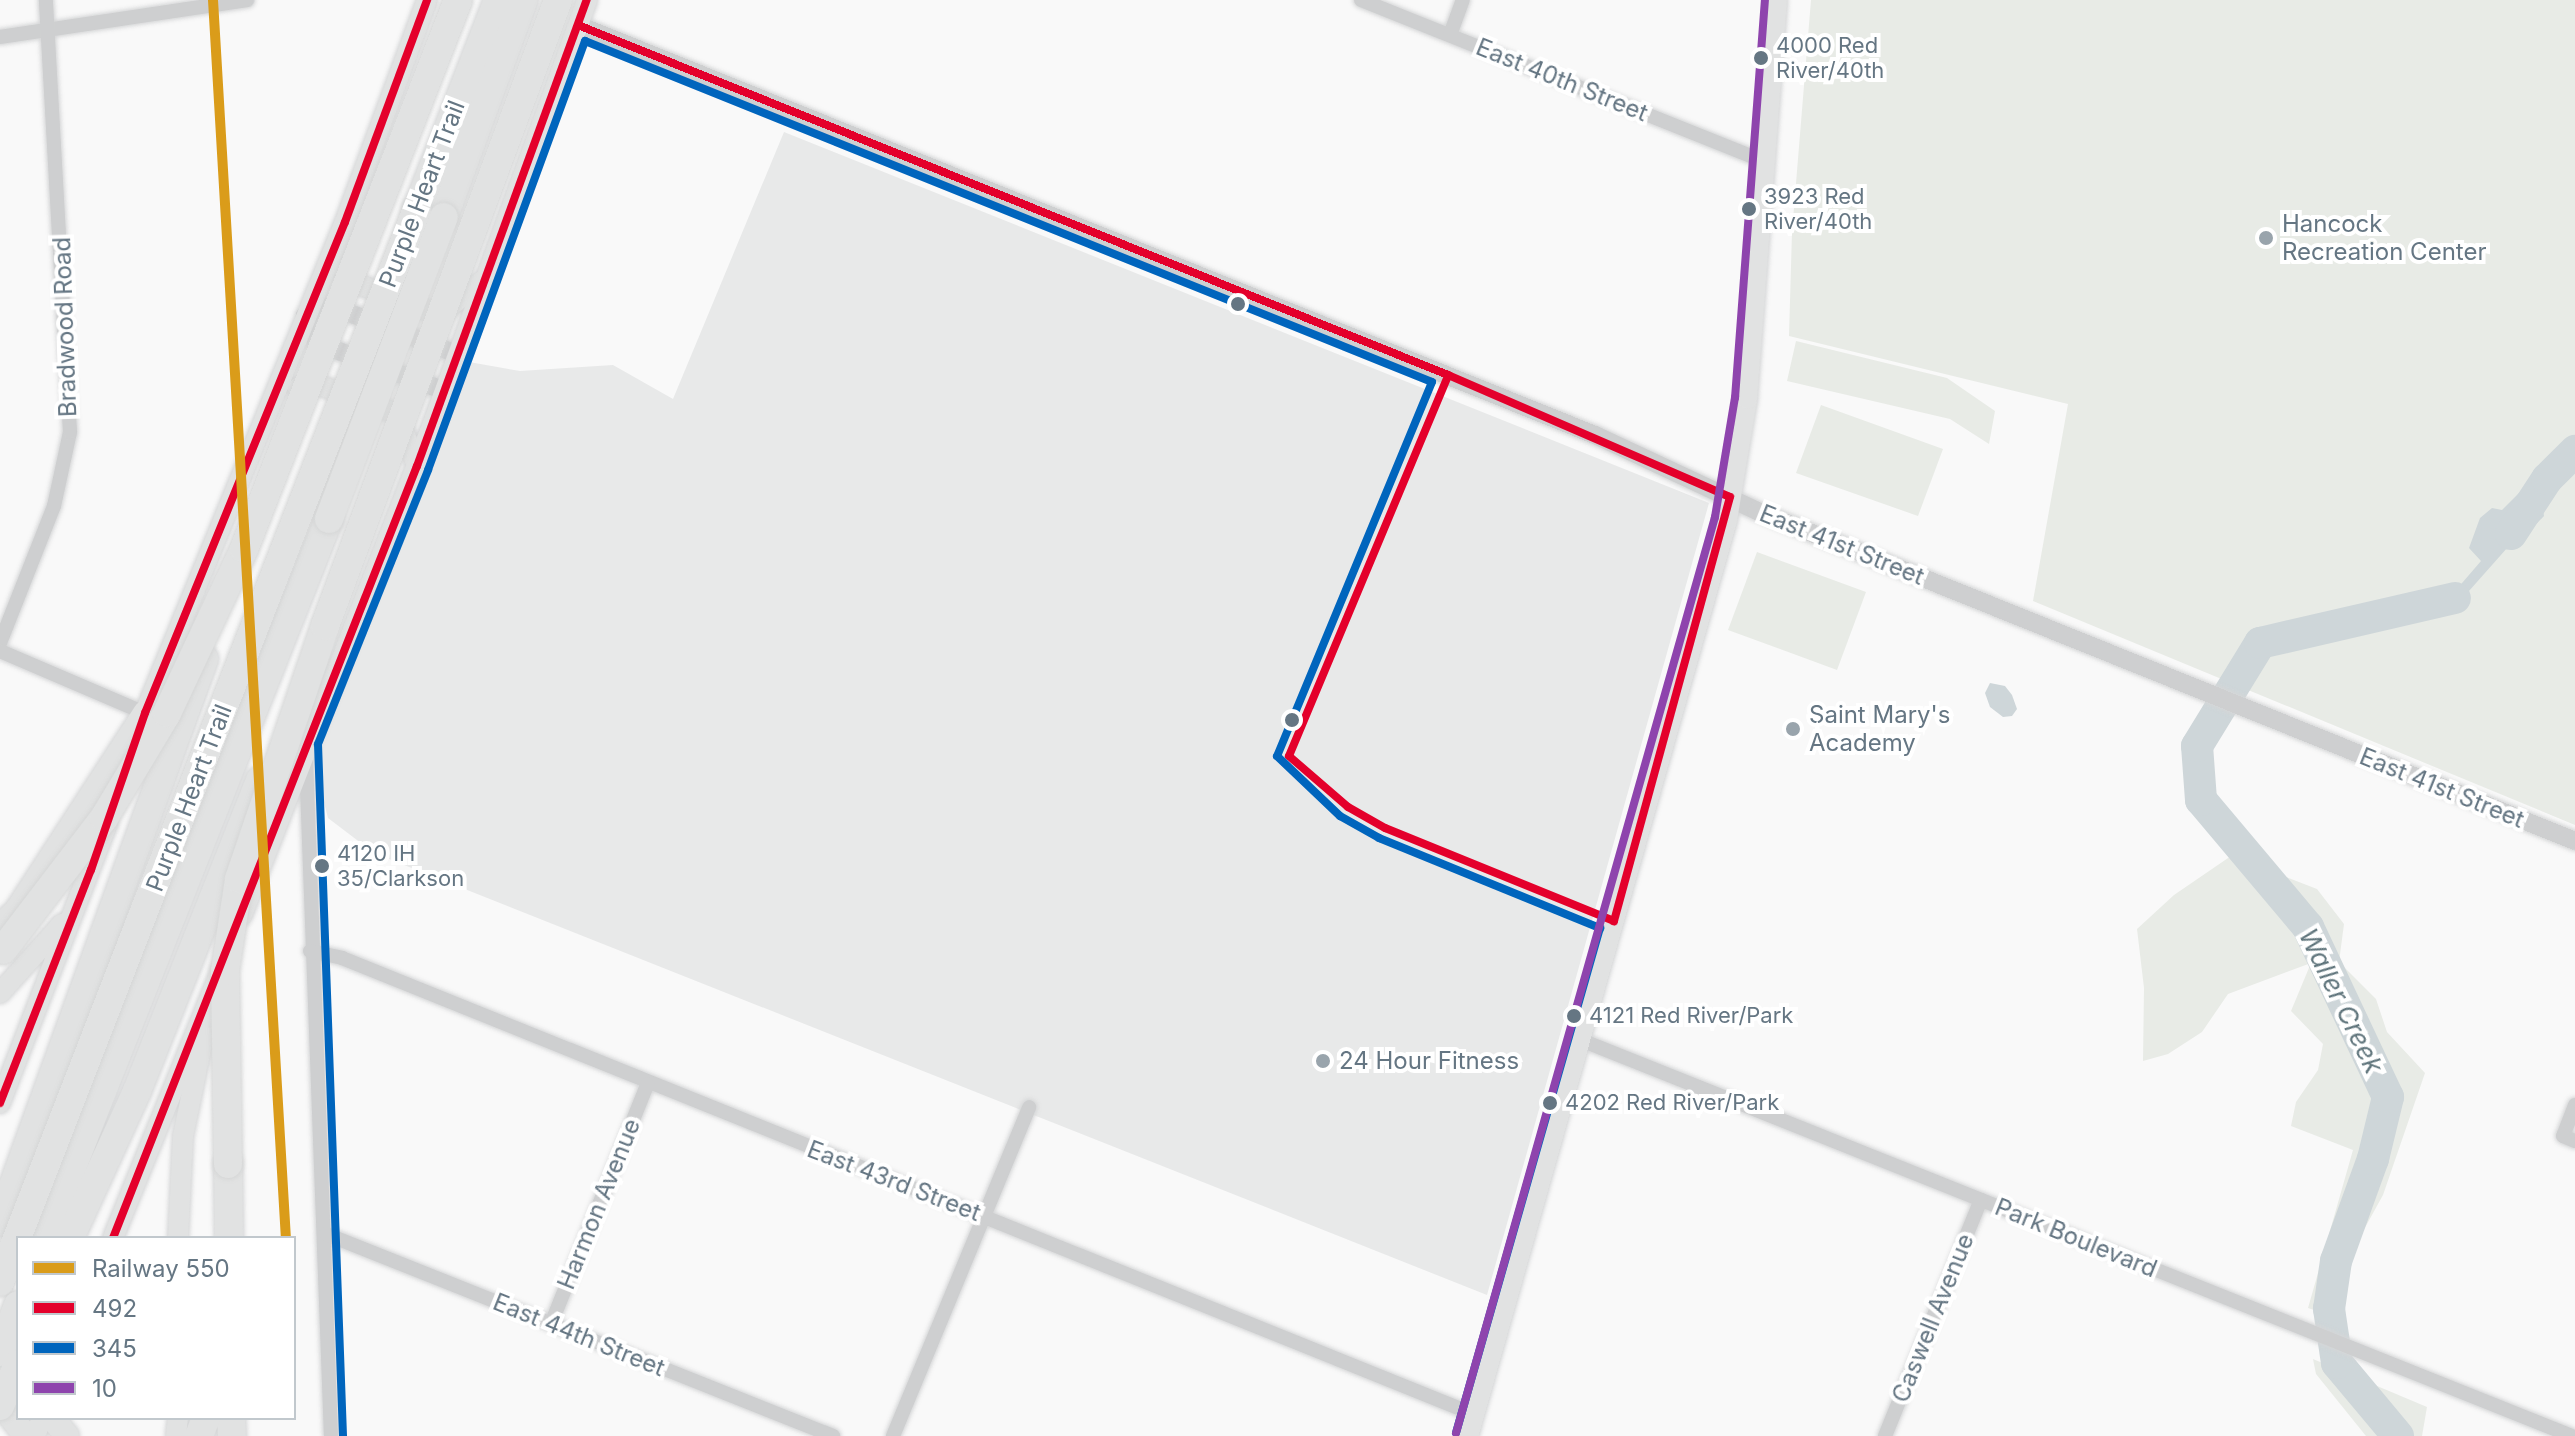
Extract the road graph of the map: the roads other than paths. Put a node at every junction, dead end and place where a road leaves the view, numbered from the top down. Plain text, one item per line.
1 (46, 0) edge
2 (247, 0) edge
3 (427, 0) edge
4 (458, 0) edge
5 (498, 0) edge
6 (524, 0) edge
7 (550, 0) edge
8 (558, 0) edge
9 (587, 0) edge
10 (1361, 0) edge
11 (1463, 0) edge
12 (1777, 0) edge
13 (578, 25) junction
14 (51, 30) junction
15 (1450, 35) junction
16 (0, 37) edge
17 (468, 159) junction
18 (1764, 161) junction
19 (345, 222) junction
20 (487, 276) junction
21 (305, 316) junction
22 (457, 354) junction
23 (445, 391) junction
24 (268, 409) junction
25 (417, 466) junction
26 (1730, 497) junction
27 (244, 549) junction
28 (325, 626) junction
29 (0, 643) edge
30 (0, 651) edge
31 (145, 713) junction
32 (306, 742) junction
33 (2575, 841) edge
34 (70, 915) junction
35 (1, 943) edge
36 (310, 951) junction
37 (0, 993) edge
38 (212, 996) junction
39 (1581, 1040) junction
40 (647, 1085) junction
41 (0, 1103) edge
42 (2575, 1105) edge
43 (1029, 1107) dead end
44 (2569, 1138) edge
45 (1981, 1200) junction
46 (986, 1216) junction
47 (0, 1222) edge
48 (326, 1234) junction
49 (18, 1236) edge
50 (45, 1236) edge
51 (71, 1236) edge
52 (114, 1236) edge
53 (178, 1236) edge
54 (229, 1236) edge
55 (16, 1241) edge
56 (0, 1282) edge
57 (16, 1310) edge
58 (551, 1324) junction
59 (0, 1327) edge
60 (16, 1342) edge
61 (0, 1352) edge
62 (0, 1362) edge
63 (16, 1369) edge
64 (16, 1378) edge
65 (0, 1405) edge
66 (1476, 1415) junction
67 (54, 1420) edge
68 (26, 1436) edge
69 (67, 1436) edge
70 (331, 1436) edge
71 (833, 1436) edge
72 (893, 1436) edge
73 (1468, 1436) edge
74 (1885, 1436) edge
75 (2572, 1436) edge

1 - 14 street, Bradwood Road
2 - 14 street
3 - 19 main road
4 - 27 highway, Purple Heart Trail, bridge
5 - 49 highway, Purple Heart Trail, bridge
6 - 17 highway, Purple Heart Trail
7 - 17 highway
8 - 28 highway, bridge
9 - 13 main road
10 - 15 street, East 40th Street
11 - 15 street
12 - 18 main road
13 - 20 main road
13 - 26 street, East 41st Street
14 - 16 street
14 - 29 street, Bradwood Road
15 - 18 street, East 40th Street
17 - 50 highway, Purple Heart Trail, bridge
18 - 26 main road
19 - 20 main road
19 - 21 main road
20 - 22 main road
21 - 22 street
21 - 23 street
21 - 24 main road
22 - 23 main road
23 - 25 main road
24 - 25 main road
24 - 31 main road
25 - 32 main road
26 - 33 street, East 41st Street
26 - 39 main road
27 - 35 highway, bridge
27 - 47 highway, Purple Heart Trail, bridge
28 - 51 highway, bridge
28 - 54 highway, bridge
30 - 31 street
31 - 34 main road
31 - 35 main road
32 - 36 street
32 - 38 main road
34 - 37 main road
34 - 41 main road
36 - 40 street, East 43rd Street
36 - 48 street
38 - 52 main road
38 - 53 main road
39 - 45 street, Park Boulevard
39 - 66 main road
40 - 46 street, East 43rd Street
40 - 58 street, Harmon Avenue
42 - 44 street
43 - 46 street
45 - 74 street, Caswell Avenue
45 - 75 street, Park Boulevard
46 - 66 street, East 43rd Street
46 - 72 street
48 - 58 street, East 44th Street
48 - 70 street
55 - 56 highway, Purple Heart Trail, bridge
57 - 61 highway, bridge
58 - 71 street, East 44th Street
59 - 60 main road
62 - 64 main road
63 - 65 highway, bridge
65 - 68 main road
66 - 73 main road
67 - 69 main road

